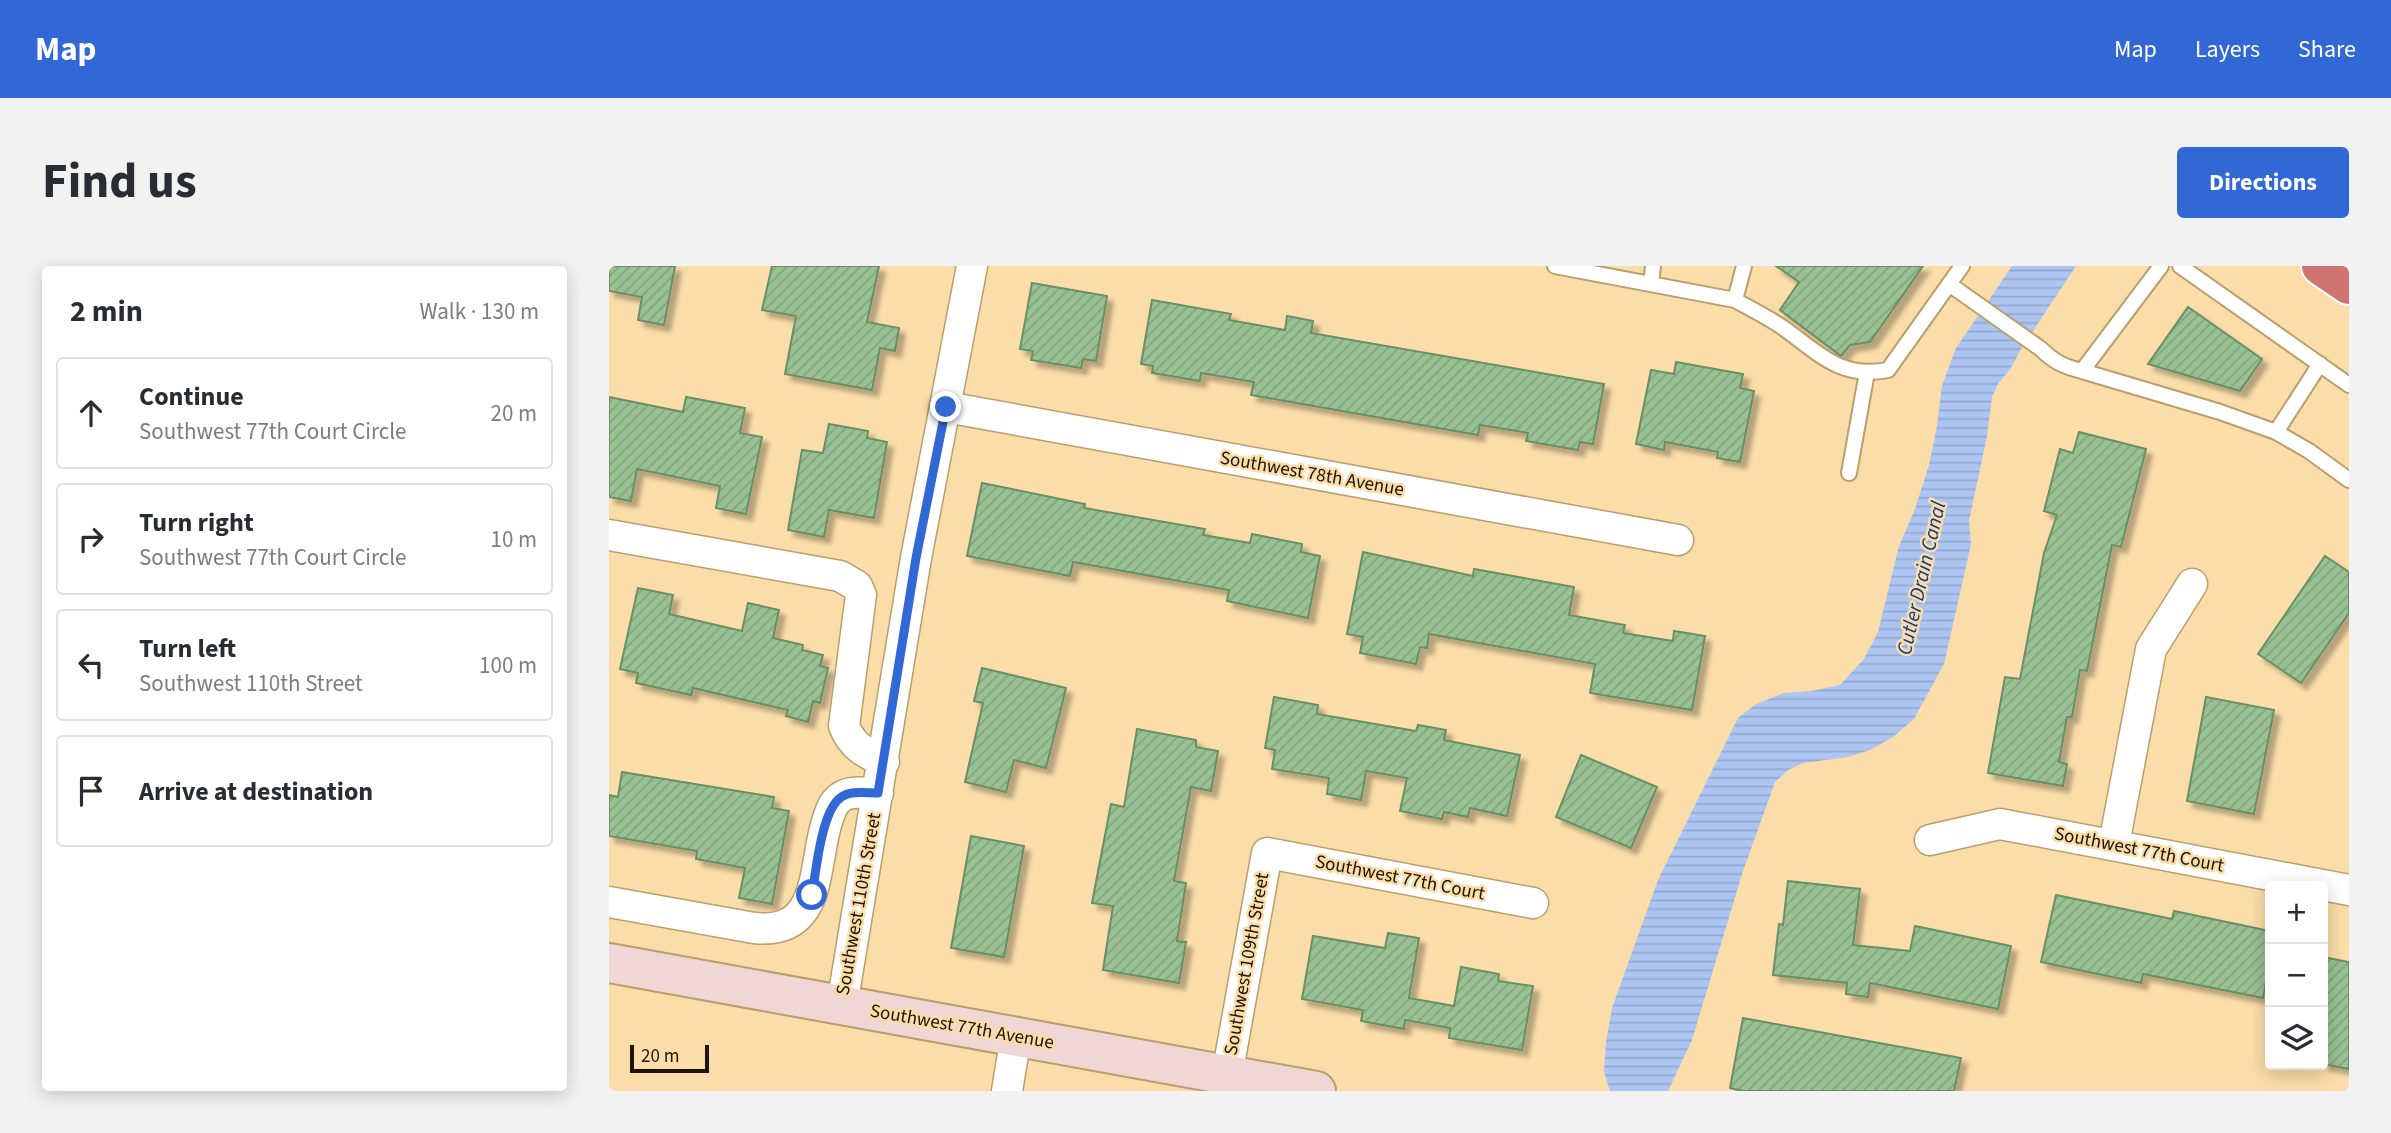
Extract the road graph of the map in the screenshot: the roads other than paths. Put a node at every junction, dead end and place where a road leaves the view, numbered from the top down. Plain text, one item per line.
1 (972, 266) edge
2 (1555, 266) edge
3 (1653, 266) edge
4 (1744, 266) edge
5 (1962, 266) edge
6 (2161, 266) edge
7 (2180, 266) edge
8 (2321, 266) edge
9 (1651, 284) junction
10 (1949, 284) junction
11 (2349, 285) edge
12 (1735, 300) junction
13 (2320, 364) junction
14 (2082, 371) junction
15 (1867, 372) junction
16 (2349, 385) edge
17 (946, 407) junction
18 (2276, 432) junction
19 (1849, 473) dead end
20 (2349, 480) edge
21 (609, 535) edge
22 (1678, 540) dead end
23 (2192, 584) dead end
24 (854, 651) junction
25 (899, 670) junction
26 (884, 762) junction
27 (878, 793) junction
28 (1930, 840) dead end
29 (2114, 844) junction
30 (1267, 853) joint
31 (2349, 890) edge
32 (609, 902) edge
33 (1533, 903) dead end
34 (609, 963) edge
35 (842, 1005) junction
36 (1016, 1036) junction
37 (1227, 1075) junction
38 (1007, 1091) edge
39 (1316, 1091) edge

1 - 17 street, Southwest 110th Street
2 - 9 lane
3 - 9 lane
4 - 12 lane
5 - 10 lane
6 - 14 lane
7 - 13 lane
8 - 11 highway
9 - 12 lane
10 - 14 lane
10 - 15 lane
12 - 15 lane
13 - 16 lane
13 - 18 lane
14 - 18 lane
15 - 19 lane
17 - 22 street, Southwest 78th Avenue
17 - 25 street, Southwest 110th Street
18 - 20 lane
21 - 24 street
23 - 29 street
24 - 25 street
24 - 26 street
25 - 26 street, Southwest 110th Street
26 - 27 street, Southwest 110th Street
27 - 32 street
27 - 35 street, Southwest 110th Street
28 - 29 street, Southwest 77th Court
29 - 31 street, Southwest 77th Court
30 - 33 street, Southwest 77th Court
30 - 37 street, Southwest 109th Street
34 - 35 street, Southwest 77th Avenue
35 - 36 street, Southwest 77th Avenue
36 - 37 street, Southwest 77th Avenue
36 - 38 street
37 - 39 street, Southwest 77th Avenue

